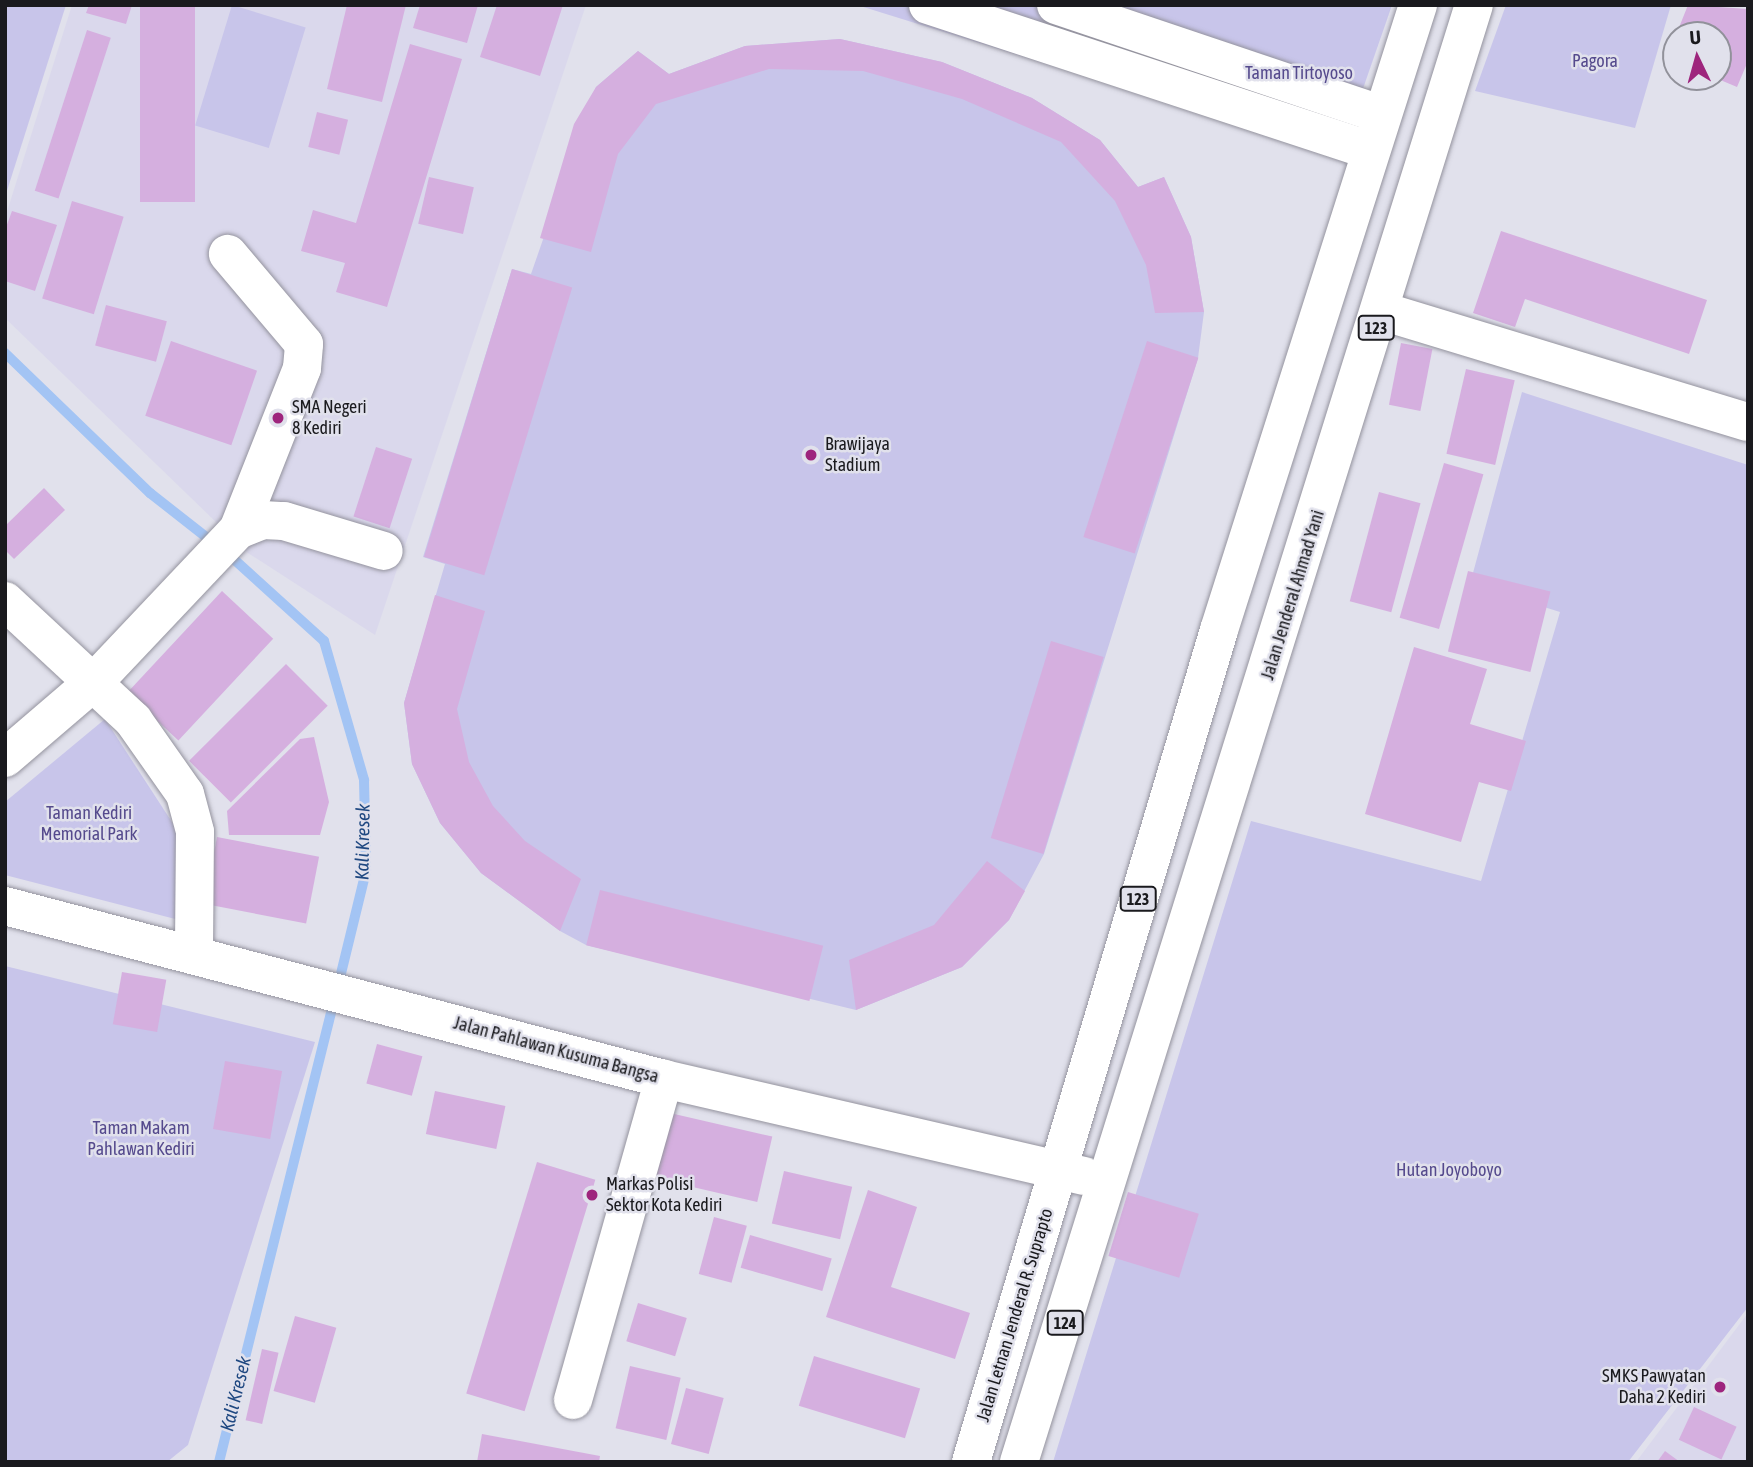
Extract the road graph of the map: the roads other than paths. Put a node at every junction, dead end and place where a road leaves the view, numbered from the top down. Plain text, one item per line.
1 (928, 5) edge
2 (1056, 5) edge
3 (1418, 5) edge
4 (1474, 5) edge
5 (974, 12) edge
6 (1376, 132) junction
7 (228, 254) dead end
8 (1381, 311) junction
9 (1748, 422) edge
10 (238, 530) junction
11 (384, 551) dead end
12 (5, 601) edge
13 (1219, 630) junction
14 (1276, 650) junction
15 (96, 680) junction
16 (5, 758) edge
17 (5, 906) edge
18 (194, 954) junction
19 (664, 1079) junction
20 (1058, 1169) junction
21 (1109, 1183) junction
22 (573, 1400) dead end
23 (971, 1462) edge
24 (1019, 1462) edge

1 - 5 main road
2 - 6 main road
3 - 6 main road, 123
4 - 8 main road, Jalan Jenderal Ahmad Yani / 123
5 - 6 main road
6 - 13 main road, 123
7 - 10 main road
8 - 9 main road
8 - 14 main road, Jalan Jenderal Ahmad Yani / 123
10 - 11 main road
10 - 15 main road
12 - 15 main road
13 - 14 main road
13 - 20 main road, 123
14 - 21 main road, Jalan Jenderal Ahmad Yani / 123
15 - 16 main road
15 - 18 main road
17 - 18 main road, Jalan Pahlawan Kusuma Bangsa
18 - 19 main road, Jalan Pahlawan Kusuma Bangsa
19 - 20 main road, Jalan Pahlawan Kusuma Bangsa
19 - 22 main road
20 - 21 main road, Jalan Pahlawan Kusuma Bangsa
20 - 23 main road, Jalan Letnan Jenderal R. Suprapto
21 - 24 main road, 124

